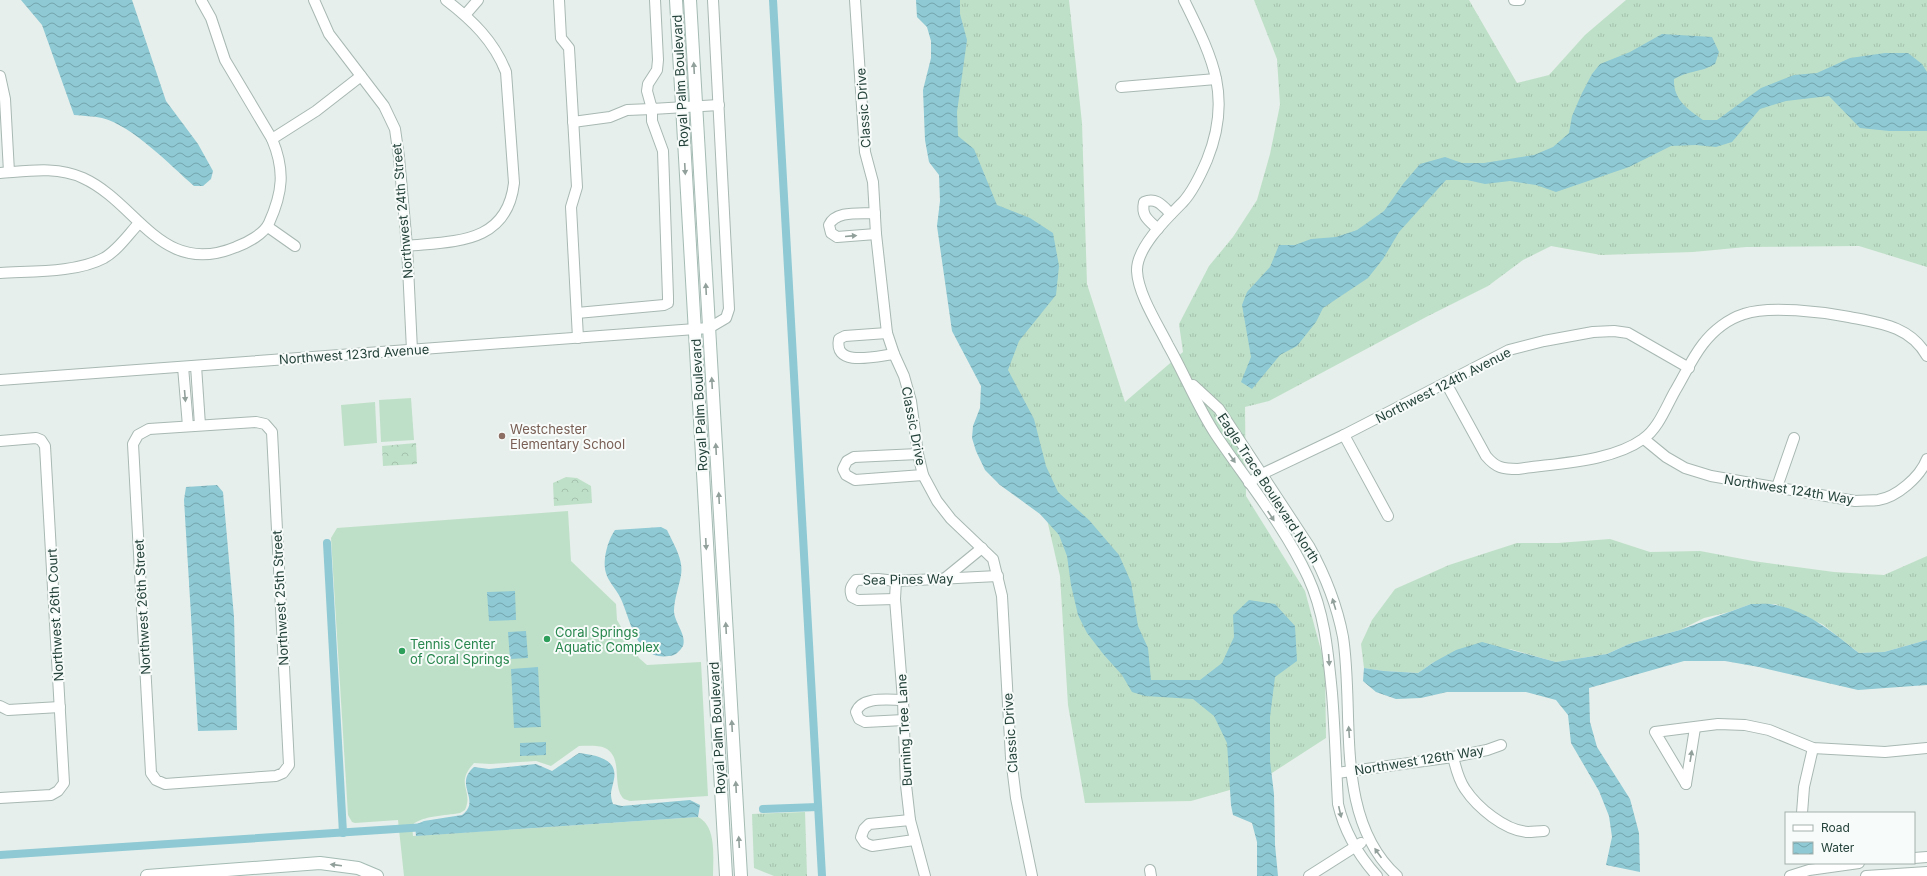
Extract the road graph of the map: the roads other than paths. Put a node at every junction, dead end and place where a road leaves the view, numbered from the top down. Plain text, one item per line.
1 (201, 0) edge
2 (314, 0) edge
3 (446, 0) edge
4 (478, 0) edge
5 (559, 0) edge
6 (655, 0) edge
7 (676, 0) edge
8 (690, 0) edge
9 (713, 0) edge
10 (855, 0) edge
11 (1184, 0) edge
12 (1514, 0) edge
13 (1520, 0) edge
14 (465, 15) junction
15 (0, 76) edge
16 (361, 76) junction
17 (1216, 79) junction
18 (1121, 87) dead end
19 (719, 105) junction
20 (696, 107) junction
21 (682, 108) junction
22 (652, 109) junction
23 (573, 122) junction
24 (272, 139) junction
25 (4, 172) edge
26 (875, 212) junction
27 (1171, 214) junction
28 (139, 224) junction
29 (268, 227) junction
30 (1158, 229) junction
31 (876, 234) junction
32 (295, 246) dead end
33 (407, 246) junction
34 (0, 273) edge
35 (576, 313) junction
36 (695, 328) junction
37 (709, 328) junction
38 (887, 333) junction
39 (578, 338) junction
40 (412, 350) junction
41 (894, 354) junction
42 (1927, 356) edge
43 (196, 366) junction
44 (183, 367) junction
45 (1689, 368) junction
46 (0, 380) edge
47 (1188, 381) junction
48 (1446, 383) junction
49 (200, 425) junction
50 (188, 426) junction
51 (1344, 435) junction
52 (1794, 438) dead end
53 (1644, 439) junction
54 (0, 441) edge
55 (918, 454) junction
56 (1927, 459) edge
57 (1262, 474) junction
58 (923, 475) junction
59 (1249, 483) junction
60 (1777, 487) junction
61 (1388, 516) dead end
62 (982, 548) junction
63 (998, 576) junction
64 (944, 579) junction
65 (896, 582) junction
66 (895, 598) junction
67 (903, 700) junction
68 (0, 706) edge
69 (60, 708) junction
70 (904, 720) junction
71 (1695, 728) junction
72 (1501, 745) dead end
73 (1813, 748) junction
74 (1927, 748) edge
75 (1453, 757) junction
76 (1352, 771) junction
77 (1337, 773) junction
78 (156, 780) joint
79 (0, 798) edge
80 (1802, 812) edge
81 (910, 820) junction
82 (1544, 831) dead end
83 (1368, 839) junction
84 (914, 840) junction
85 (1356, 847) junction
86 (1927, 857) edge
87 (1915, 858) edge
88 (1852, 864) edge
89 (1809, 870) edge
90 (1927, 872) edge
91 (147, 876) edge
92 (377, 876) edge
93 (726, 876) edge
94 (741, 876) edge
95 (925, 876) edge
96 (1032, 876) edge
97 (1309, 876) edge
98 (1377, 876) edge
99 (1396, 876) edge
100 (1790, 876) edge
101 (1866, 876) edge

1 - 24 street
2 - 16 street, Northwest 24th Street
3 - 14 street
4 - 14 street
5 - 23 street
6 - 22 street
7 - 21 street, Royal Palm Boulevard
20 -> 8 street, Royal Palm Boulevard
9 - 19 street
10 - 26 street, Classic Drive
11 - 17 street, Eagle Trace Boulevard North
12 - 13 street
14 - 33 street
15 - 25 street
16 - 24 street
16 - 33 street, Northwest 24th Street
17 - 18 street
17 - 27 street, Eagle Trace Boulevard North
19 - 20 street
19 - 37 street
20 - 21 street
37 -> 20 street, Royal Palm Boulevard
21 - 22 street
21 -> 36 street, Royal Palm Boulevard
22 - 23 street
22 - 35 street
23 - 35 street
24 - 29 street
25 - 28 street
26 - 31 street, Classic Drive
26 -> 31 street
27 - 30 street, Eagle Trace Boulevard North
27 - 30 street
28 - 29 street
28 - 34 street
29 - 32 street
30 - 47 street, Eagle Trace Boulevard North
31 - 38 street, Classic Drive
33 - 40 street, Northwest 24th Street
35 - 39 street
36 - 37 street, Northwest 123rd Avenue
36 - 39 street, Northwest 123rd Avenue
36 -> 93 street, Royal Palm Boulevard
94 -> 37 street, Royal Palm Boulevard
38 - 41 street, Classic Drive
38 - 41 street
39 - 40 street, Northwest 123rd Avenue
40 - 43 street, Northwest 123rd Avenue
41 - 55 street, Classic Drive
42 - 45 street
43 - 44 street, Northwest 123rd Avenue
43 - 49 street
44 - 46 street, Northwest 123rd Avenue
44 -> 50 street
45 - 48 street, Northwest 124th Avenue
45 - 53 street
47 - 57 street, Eagle Trace Boulevard North
47 -> 59 street, Eagle Trace Boulevard North
48 - 51 street, Northwest 124th Avenue
48 - 53 street
49 - 50 street
49 - 78 street, Northwest 25th Street
50 - 78 street, Northwest 26th Street
51 - 57 street, Northwest 124th Avenue
51 - 61 street
52 - 60 street
53 - 60 street, Northwest 124th Way
54 - 69 street, Northwest 26th Court
55 - 58 street, Classic Drive
55 - 58 street
56 - 60 street, Northwest 124th Way
57 - 59 street, Northwest 124th Avenue
76 -> 57 street, Eagle Trace Boulevard North
58 - 62 street, Classic Drive
59 -> 77 street, Eagle Trace Boulevard North
62 - 63 street, Classic Drive
62 - 64 street
63 - 64 street, Sea Pines Way
63 - 96 street, Classic Drive
64 - 65 street, Sea Pines Way
65 - 66 street, Burning Tree Lane
65 - 66 street, Sea Pines Way
66 - 67 street, Burning Tree Lane
67 - 70 street, Burning Tree Lane
67 - 70 street
68 - 69 street
69 - 79 street, Northwest 26th Court
70 - 81 street, Burning Tree Lane
71 -> 71 street
71 - 73 street
72 - 75 street, Northwest 126th Way
73 - 74 street
73 - 80 street
75 - 76 street, Northwest 126th Way
75 - 82 street
76 - 77 street, Northwest 126th Way
76 - 83 street, Eagle Trace Boulevard North
77 -> 85 street, Eagle Trace Boulevard North
81 - 84 street, Burning Tree Lane
81 - 84 street
83 - 85 street
99 -> 83 street, Eagle Trace Boulevard North
84 - 95 street, Burning Tree Lane
85 - 97 street
85 - 98 street, Eagle Trace Boulevard North
86 - 87 street
88 - 89 street
89 - 100 street
90 - 101 street
92 -> 91 street

